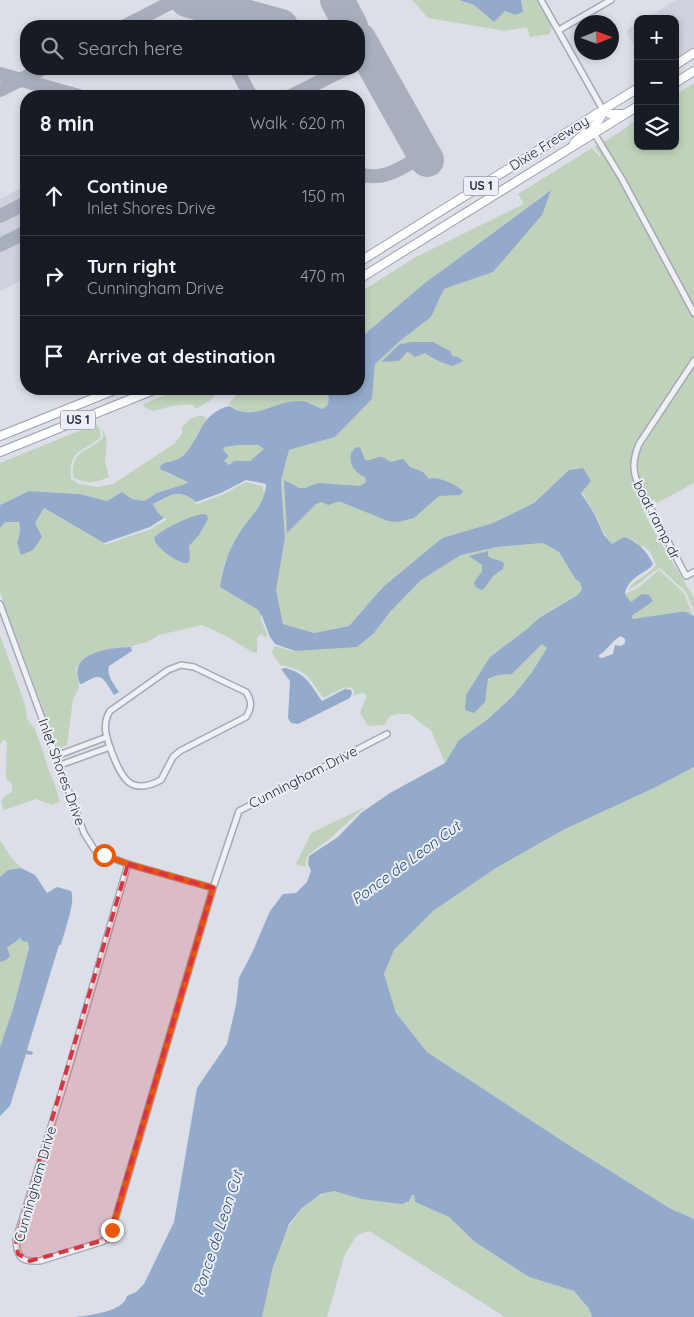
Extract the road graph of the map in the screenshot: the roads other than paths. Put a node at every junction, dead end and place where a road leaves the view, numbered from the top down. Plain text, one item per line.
1 (541, 0) edge
2 (611, 0) edge
3 (560, 30) junction
4 (694, 54) edge
5 (679, 63) edge
6 (694, 71) edge
7 (679, 80) edge
8 (634, 91) edge
9 (634, 109) edge
10 (603, 110) junction
11 (626, 114) junction
12 (594, 133) junction
13 (567, 150) junction
14 (365, 258) edge
15 (365, 275) edge
16 (694, 314) edge
17 (694, 361) edge
18 (101, 395) edge
19 (141, 395) edge
20 (0, 436) edge
21 (0, 452) edge
22 (694, 572) edge
23 (0, 604) edge
24 (387, 734) dead end
25 (107, 737) junction
26 (110, 747) junction
27 (56, 756) junction
28 (60, 765) junction
29 (128, 864) junction
30 (213, 888) junction

1 - 3 street
2 - 3 street
3 - 10 street
4 - 5 main road
6 - 7 main road
8 - 10 main road, Dixie Freeway / US 1
9 - 11 main road, Dixie Freeway / US 1
10 - 11 main road
10 - 13 main road
10 - 14 main road, Dixie Freeway / US 1
11 - 12 main road, Dixie Freeway / US 1
12 - 13 main road, Dixie Freeway / US 1
12 - 16 street
13 - 15 main road, Dixie Freeway / US 1
17 - 22 street, boat ramp dr
18 - 20 main road, US 1
19 - 21 main road, US 1
23 - 27 street, Inlet Shores Drive
24 - 30 street, Cunningham Drive
25 - 26 street
25 - 26 street
25 - 27 street
26 - 28 street
27 - 28 street, Inlet Shores Drive
28 - 29 street, Inlet Shores Drive
29 - 30 street, Inlet Shores Drive
29 - 30 street, Cunningham Drive

